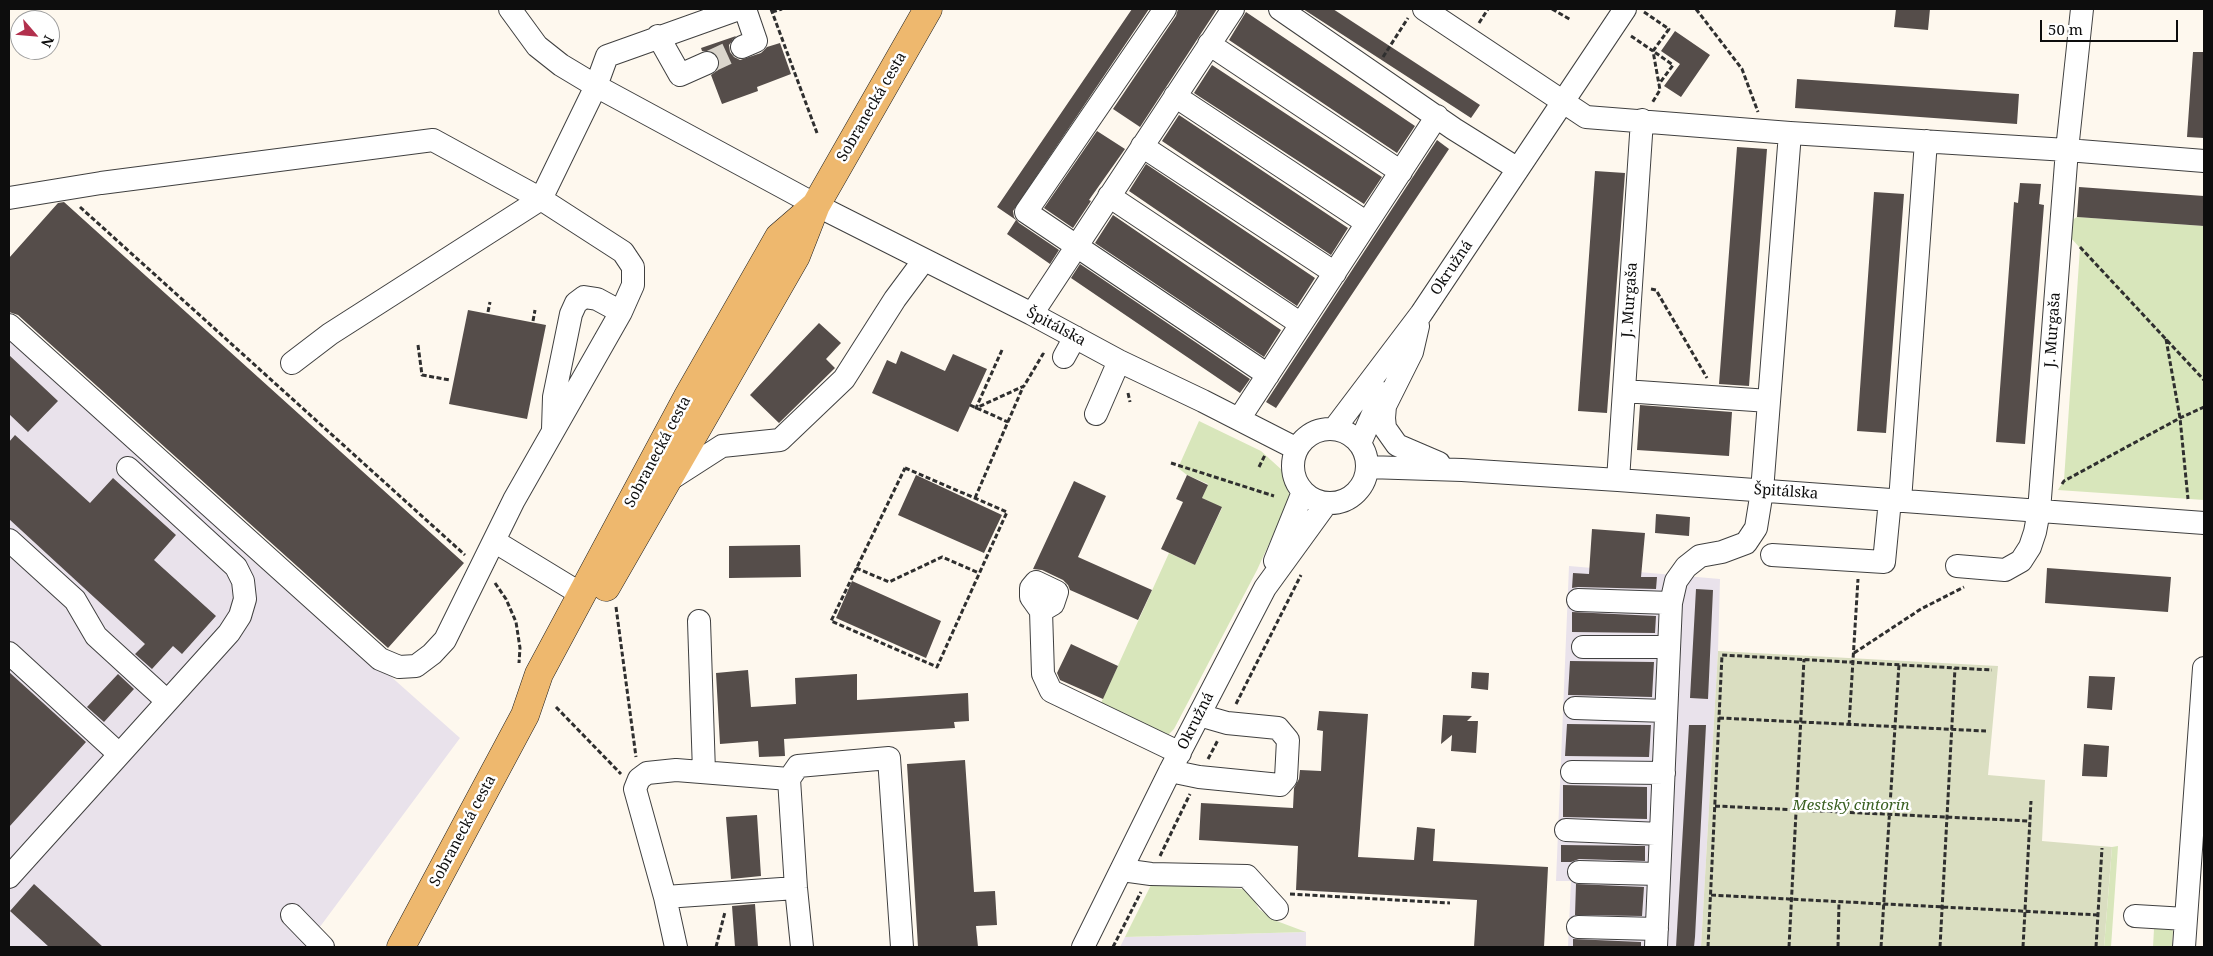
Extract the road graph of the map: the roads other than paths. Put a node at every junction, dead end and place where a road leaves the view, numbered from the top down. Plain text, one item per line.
1 (510, 9) edge
2 (739, 9) edge
3 (745, 9) edge
4 (928, 9) edge
5 (1165, 9) edge
6 (1233, 9) edge
7 (1280, 9) edge
8 (2082, 9) edge
9 (1416, 13) edge
10 (1627, 15) edge
11 (658, 36) junction
12 (1209, 44) junction
13 (742, 47) tunnel mouth
14 (707, 63) tunnel mouth
15 (596, 86) junction
16 (1175, 96) junction
17 (1563, 102) junction
18 (1437, 116) junction
19 (1642, 120) junction
20 (1790, 133) junction
21 (1926, 142) junction
22 (1142, 146) junction
23 (2067, 150) junction
24 (2204, 161) edge
25 (1518, 169) junction
26 (1402, 172) junction
27 (1110, 196) junction
28 (9, 198) edge
29 (541, 199) junction
30 (816, 205) junction
31 (1367, 223) junction
32 (1077, 247) junction
33 (924, 260) junction
34 (1334, 274) junction
35 (621, 312) junction
36 (1032, 314) junction
37 (1421, 314) junction
38 (9, 324) edge
39 (1301, 324) junction
40 (1075, 337) junction
41 (1057, 357) road end
42 (1119, 361) junction
43 (292, 363) dead end
44 (1268, 375) junction
45 (1624, 391) junction
46 (687, 398) junction
47 (1769, 401) junction
48 (1096, 414) dead end
49 (1239, 419) junction
50 (700, 423) junction
51 (1334, 428) junction
52 (553, 431) junction
53 (1360, 443) junction
54 (722, 446) junction
55 (1297, 449) junction
56 (1367, 467) junction
57 (128, 468) dead end
58 (1462, 470) junction
59 (1618, 480) junction
60 (666, 482) junction
61 (1762, 490) junction
62 (1303, 492) junction
63 (1895, 500) junction
64 (1326, 504) junction
65 (2039, 511) junction
66 (2204, 523) edge
67 (9, 540) edge
68 (494, 542) junction
69 (1772, 555) dead end
70 (1963, 567) road end
71 (1265, 588) junction
72 (581, 594) junction
73 (1578, 600) dead end
74 (1672, 603) junction
75 (1042, 612) dead end
76 (699, 621) dead end
77 (1583, 647) dead end
78 (1669, 647) junction
79 (9, 653) edge
80 (2204, 668) edge
81 (2203, 696) edge
82 (167, 701) junction
83 (1575, 708) dead end
84 (1666, 711) junction
85 (525, 715) junction
86 (1199, 715) junction
87 (120, 754) junction
88 (1175, 762) junction
89 (704, 772) junction
90 (1572, 772) dead end
91 (1664, 773) junction
92 (789, 780) junction
93 (1566, 830) dead end
94 (1661, 834) junction
95 (1122, 870) junction
96 (1579, 872) dead end
97 (1659, 874) junction
98 (9, 877) edge
99 (796, 888) junction
100 (665, 897) junction
101 (1277, 909) dead end
102 (292, 915) dead end
103 (2135, 916) dead end
104 (2186, 919) junction
105 (1578, 927) dead end
106 (1656, 938) edge
107 (322, 947) edge
108 (401, 947) edge
109 (676, 947) edge
110 (802, 947) edge
111 (902, 947) edge
112 (1083, 947) edge
113 (2184, 947) edge

1 - 15 street, Špitálska
2 - 11 street
3 - 13 street
4 - 30 main road, Sobranecká cesta
5 - 32 street
6 - 12 street
7 - 18 street
8 - 23 street, J. Murgaša
9 - 17 street
10 - 17 street, Okružná
11 - 14 street
11 - 15 street
12 - 16 street
12 - 26 street
15 - 29 street
15 - 30 street, Špitálska
16 - 22 street
16 - 31 street
17 - 19 street
17 - 25 street, Okružná
18 - 25 street
18 - 26 street
19 - 20 street
19 - 45 street, J. Murgaša
20 - 21 street
20 - 47 street
21 - 23 street
21 - 63 street
22 - 27 street
22 - 34 street
23 - 24 street
23 - 65 street, J. Murgaša
25 - 37 street, Okružná
26 - 31 street
27 - 32 street
27 - 39 street
28 - 29 street
29 - 35 street
29 - 43 street
30 - 33 street, Špitálska
30 - 46 main road, Sobranecká cesta
30 - 50 main road, Sobranecká cesta
31 - 34 street
32 - 36 street
32 - 44 street
33 - 36 street, Špitálska
33 - 54 street
34 - 39 street
35 - 52 street
35 - 52 street
36 - 40 street, Špitálska
37 - 51 street, Okružná
37 - 53 street
37 - 58 street
38 - 68 street
39 - 44 street
40 - 41 street
40 - 42 street, Špitálska
42 - 48 street
42 - 49 street, Špitálska
44 - 49 street
45 - 47 street
45 - 59 street, J. Murgaša
46 - 50 street
46 - 72 main road, Sobranecká cesta
47 - 61 street
49 - 55 street, Špitálska
50 - 54 street
50 - 60 main road, Sobranecká cesta
51 - 53 street
51 - 55 street
52 - 68 street
53 - 56 street
54 - 60 street
55 - 62 street
56 - 58 street, Špitálska
56 - 64 street
57 - 82 street
58 - 59 street, Špitálska
59 - 61 street, Špitálska
60 - 85 main road, Sobranecká cesta
61 - 63 street, Špitálska
61 - 74 street
62 - 64 street
62 - 71 street
63 - 65 street, Špitálska
63 - 69 street
64 - 71 street, Okružná
65 - 66 street, Špitálska
65 - 70 street, J. Murgaša
67 - 82 street
68 - 72 street
71 - 86 street, Okružná
72 - 85 main road, Sobranecká cesta
73 - 74 street
74 - 78 street
75 - 88 street
76 - 89 street
77 - 78 street
78 - 84 street
79 - 87 street
80 - 81 street
81 - 104 street
82 - 87 street
83 - 84 street
84 - 91 street
85 - 108 main road, Sobranecká cesta
86 - 88 street, Okružná
86 - 88 street
87 - 98 street
88 - 95 street, Okružná
89 - 92 street
89 - 100 street
90 - 91 street
91 - 94 street
92 - 99 street
92 - 111 street
93 - 94 street
94 - 97 street
95 - 101 street
95 - 112 street, Okružná
96 - 97 street
97 - 106 street
99 - 100 street
99 - 110 street
100 - 109 street
102 - 107 street
103 - 104 street
104 - 113 street
105 - 106 street

